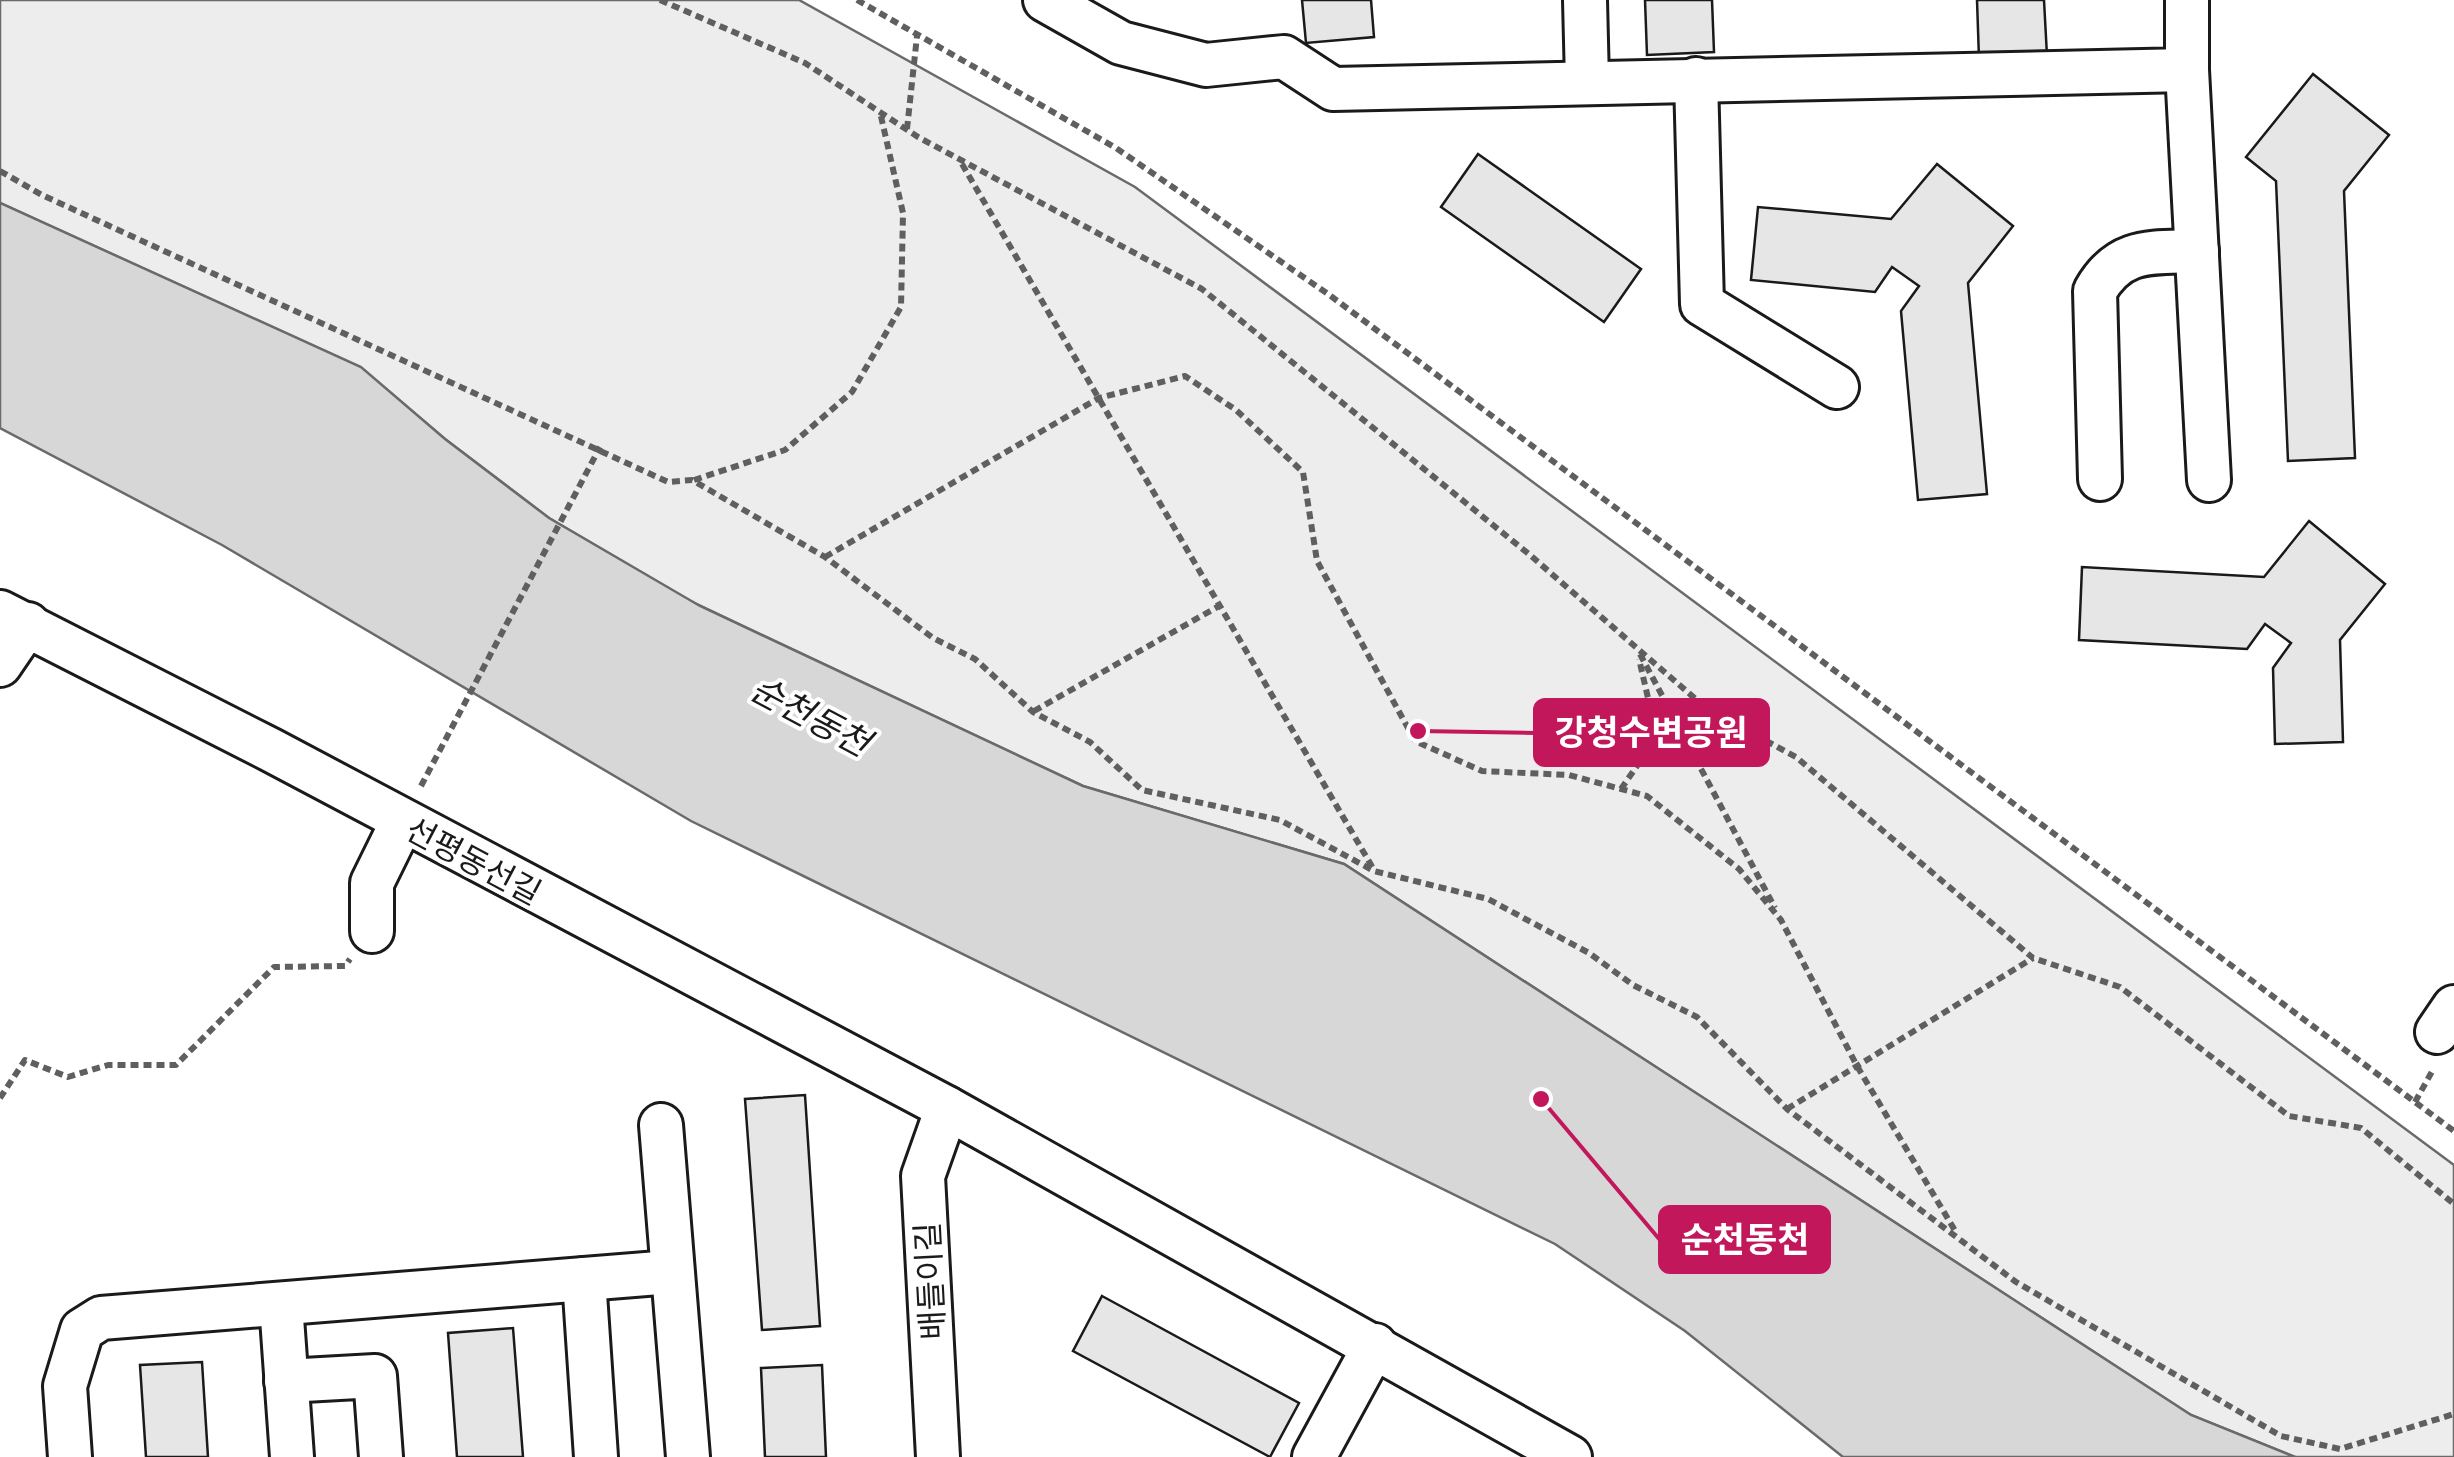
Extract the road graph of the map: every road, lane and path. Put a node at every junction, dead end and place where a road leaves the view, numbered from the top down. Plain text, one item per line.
1 (660, 0) edge
2 (857, 0) edge
3 (1045, 0) edge
4 (1585, 0) edge
5 (2186, 0) edge
6 (917, 36) junction
7 (2187, 70) junction
8 (1696, 80) junction
9 (1587, 82) junction
10 (880, 112) junction
11 (907, 130) junction
12 (960, 160) junction
13 (0, 171) edge
14 (2197, 250) junction
15 (1837, 387) dead end
16 (1098, 398) junction
17 (600, 448) junction
18 (2100, 479) dead end
19 (692, 480) junction
20 (2209, 480) dead end
21 (825, 558) junction
22 (1219, 606) junction
23 (14, 618) edge
24 (1637, 648) junction
25 (0, 665) edge
26 (1033, 712) junction
27 (1621, 789) junction
28 (402, 822) junction
29 (1374, 871) junction
30 (1781, 920) junction
31 (372, 931) joint
32 (2033, 958) junction
33 (1857, 1066) junction
34 (0, 1098) edge
35 (947, 1108) junction
36 (1787, 1109) junction
37 (661, 1126) dead end
38 (2454, 1131) edge
39 (2454, 1204) edge
40 (1960, 1240) junction
41 (672, 1272) junction
42 (584, 1280) junction
43 (281, 1304) junction
44 (1374, 1345) junction
45 (286, 1380) junction
46 (2454, 1414) edge
47 (70, 1457) edge
48 (292, 1457) edge
49 (381, 1457) edge
50 (596, 1457) edge
51 (688, 1457) edge
52 (938, 1457) edge
53 (1314, 1457) edge
54 (1570, 1457) edge

1 - 10 path
2 - 6 path
3 - 9 street
4 - 9 street
5 - 7 street
6 - 11 path
6 - 38 path
7 - 8 street
7 - 14 street
8 - 9 street
8 - 15 street
10 - 11 path
10 - 19 path
11 - 12 path
12 - 16 path
12 - 24 path
13 - 17 path
14 - 18 street
14 - 20 street
16 - 21 path
16 - 22 path
16 - 27 path
17 - 19 path
17 - 28 path
19 - 21 path
21 - 26 path
22 - 26 path
22 - 29 path
23 - 25 street
23 - 28 street, 선평동선길
24 - 27 path
24 - 30 path
24 - 32 path
26 - 29 path
27 - 30 path
28 - 31 street
28 - 35 street, 선평동선길
29 - 36 path
30 - 33 path
31 - 34 path
32 - 33 path
32 - 39 path
33 - 36 path
33 - 40 path
35 - 44 street, 선평동선길
35 - 52 street, 배들이길
36 - 40 path
37 - 41 street
40 - 46 path
41 - 42 street
41 - 51 street
42 - 43 street
42 - 50 street
43 - 45 street
43 - 47 street
44 - 53 street
44 - 54 street, 선평동선길
45 - 48 street
45 - 49 street

